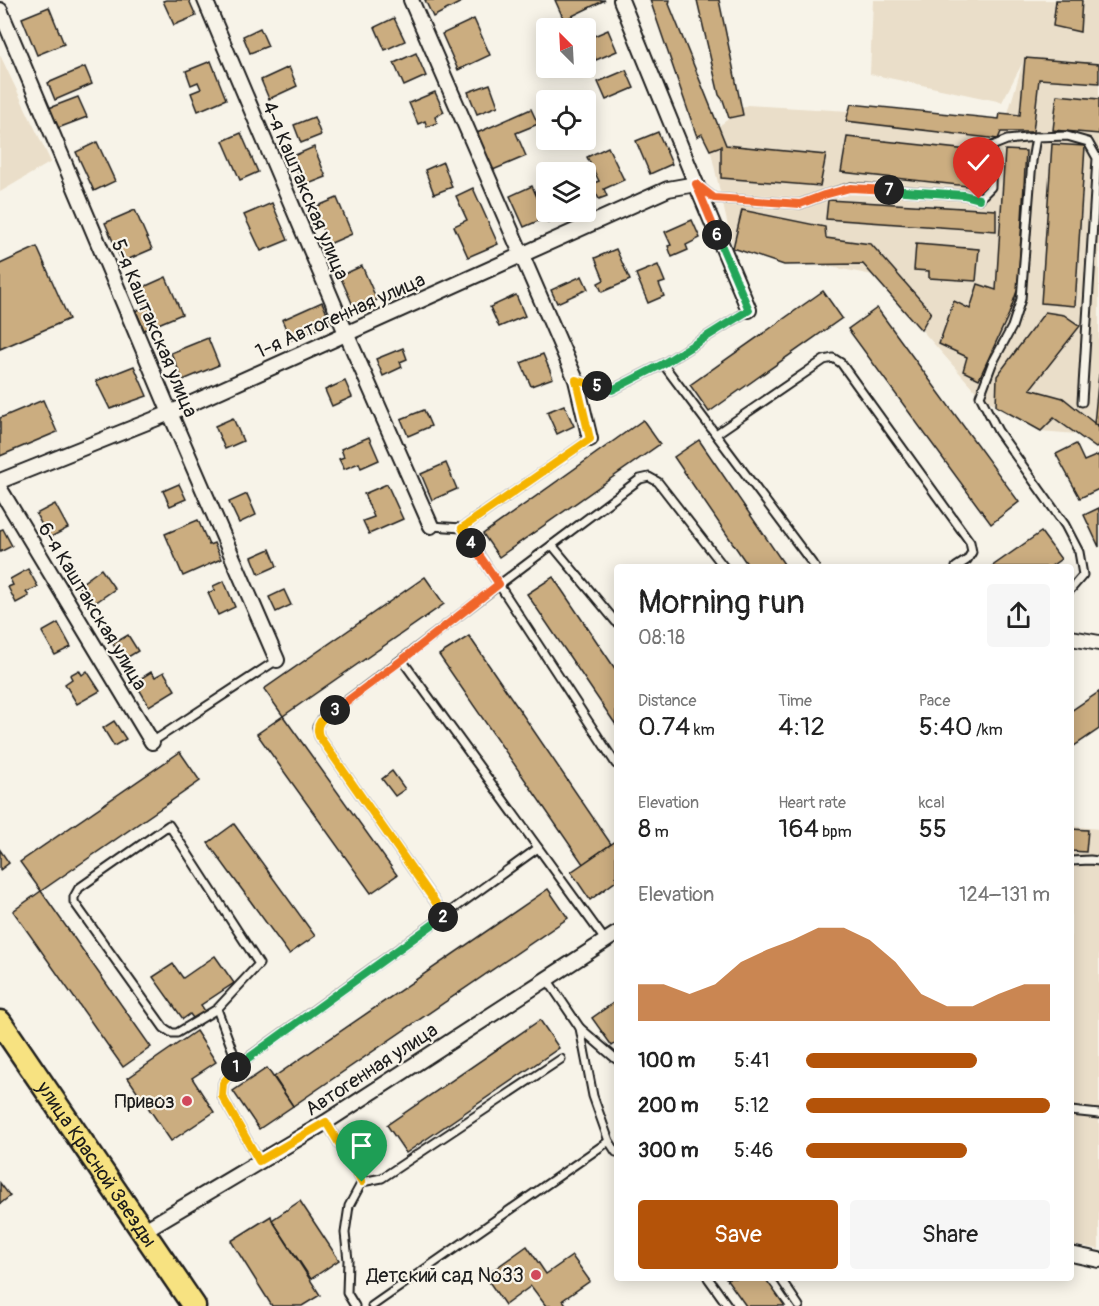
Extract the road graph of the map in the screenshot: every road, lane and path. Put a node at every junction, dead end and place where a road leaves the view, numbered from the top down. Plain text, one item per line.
1 (204, 0) edge
2 (411, 0) edge
3 (621, 0) edge
4 (0, 10) edge
5 (1036, 137) junction
6 (696, 184) junction
7 (523, 255) junction
8 (749, 310) joint
9 (346, 333) junction
10 (663, 364) junction
11 (576, 380) junction
12 (1082, 402) dead end
13 (170, 412) junction
14 (716, 434) junction
15 (590, 439) joint
16 (0, 481) edge
17 (0, 489) edge
18 (431, 526) joint
19 (462, 528) junction
20 (552, 545) junction
21 (722, 564) edge
22 (813, 564) edge
23 (961, 564) edge
24 (499, 584) junction
25 (1074, 586) edge
26 (614, 620) edge
27 (1074, 639) edge
28 (1099, 643) edge
29 (277, 660) joint
30 (402, 660) junction
31 (153, 742) joint
32 (614, 761) edge
33 (538, 848) junction
34 (1074, 861) edge
35 (1099, 861) edge
36 (445, 916) junction
37 (611, 937) edge
38 (547, 979) junction
39 (217, 1009) junction
40 (0, 1022) edge
41 (580, 1028) junction
42 (614, 1057) edge
43 (561, 1059) dead end
44 (238, 1065) junction
45 (1074, 1111) edge
46 (1099, 1114) edge
47 (326, 1122) junction
48 (609, 1141) junction
49 (614, 1149) edge
50 (259, 1161) junction
51 (362, 1182) junction
52 (143, 1230) junction
53 (1074, 1255) edge
54 (1099, 1260) edge
55 (710, 1281) edge
56 (782, 1281) edge
57 (194, 1306) edge
58 (356, 1306) edge
59 (372, 1306) edge
60 (728, 1306) edge
61 (799, 1306) edge

1 - 9 street, 4-я Каштакская улица
2 - 7 street
3 - 6 street
4 - 13 street, 5-я Каштакская улица
5 - 6 lane
5 - 12 lane
5 - 25 lane
6 - 7 street, 1-я Автогенная улица
6 - 8 street
7 - 9 street, 1-я Автогенная улица
7 - 11 street
8 - 10 lane
9 - 13 street, 1-я Автогенная улица
9 - 18 street, 4-я Каштакская улица
10 - 11 lane
10 - 14 lane
11 - 15 street
13 - 16 street, 1-я Автогенная улица
13 - 29 street, 5-я Каштакская улица
14 - 22 lane
14 - 23 lane
15 - 19 lane
17 - 31 street, 6-я Каштакская улица
18 - 19 lane
19 - 24 lane
20 - 21 lane
20 - 24 lane
20 - 26 lane
24 - 30 lane
24 - 32 lane
27 - 28 street
29 - 31 lane
30 - 33 lane
30 - 36 lane
33 - 36 lane
33 - 37 lane
34 - 35 lane
36 - 44 lane
37 - 38 street, Автогенная улица
38 - 41 lane
38 - 47 street, Автогенная улица
39 - 39 lane
39 - 44 lane
40 - 52 main road, улица Красной Звезды
41 - 42 lane
41 - 48 lane
43 - 51 lane
44 - 50 lane
45 - 46 lane
47 - 50 street, Автогенная улица
47 - 51 lane
48 - 49 lane
48 - 59 lane
50 - 52 street, Автогенная улица
51 - 58 lane
52 - 57 main road, улица Красной Звезды
53 - 54 street
55 - 60 lane
56 - 61 lane

